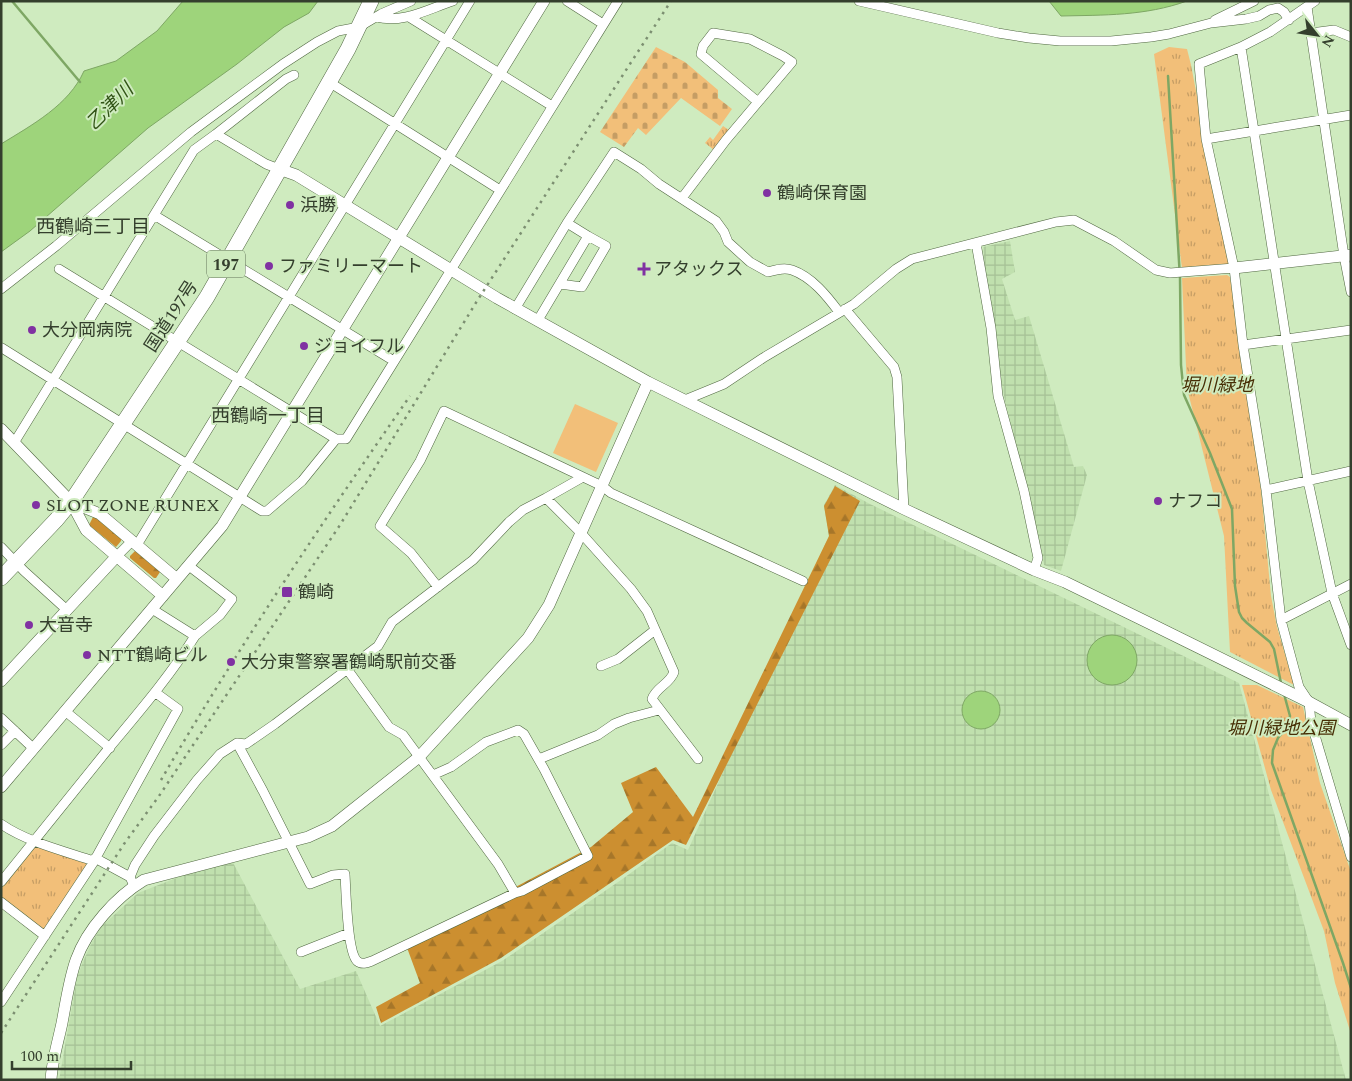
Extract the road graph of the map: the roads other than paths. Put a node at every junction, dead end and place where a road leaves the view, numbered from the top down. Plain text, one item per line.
1 (371, 1) edge
2 (411, 1) edge
3 (453, 1) edge
4 (470, 1) edge
5 (544, 1) edge
6 (567, 1) edge
7 (618, 1) edge
8 (859, 1) edge
9 (1254, 1) edge
10 (1315, 1) edge
11 (1307, 7) junction
12 (409, 17) junction
13 (366, 20) junction
14 (1288, 20) junction
15 (1211, 23) junction
16 (604, 24) junction
17 (1311, 33) junction
18 (1351, 37) edge
19 (446, 40) junction
20 (1241, 46) junction
21 (499, 74) junction
22 (294, 75) dead end
23 (329, 82) junction
24 (758, 102) junction
25 (552, 106) junction
26 (1351, 115) edge
27 (1324, 119) junction
28 (395, 124) junction
29 (1254, 131) junction
30 (216, 134) junction
31 (1206, 139) junction
32 (448, 157) junction
33 (279, 169) junction
34 (500, 190) junction
35 (682, 198) junction
36 (345, 206) junction
37 (154, 215) junction
38 (567, 223) junction
39 (588, 236) junction
40 (398, 238) junction
41 (976, 243) junction
42 (1347, 255) edge
43 (228, 260) junction
44 (1274, 263) junction
45 (59, 268) dead end
46 (1234, 268) junction
47 (451, 270) junction
48 (560, 284) junction
49 (4, 286) edge
50 (1351, 292) edge
51 (104, 296) junction
52 (289, 297) junction
53 (515, 309) junction
54 (842, 311) junction
55 (538, 320) junction
56 (342, 330) junction
57 (1351, 330) edge
58 (1286, 339) junction
59 (178, 342) junction
60 (1243, 345) junction
61 (1, 349) edge
62 (394, 361) junction
63 (239, 379) junction
64 (53, 380) junction
65 (648, 382) junction
66 (685, 400) junction
67 (292, 412) junction
68 (123, 424) junction
69 (1, 429) edge
70 (336, 439) junction
71 (14, 444) junction
72 (187, 464) junction
73 (1351, 471) edge
74 (583, 477) junction
75 (1308, 481) junction
76 (602, 486) junction
77 (1266, 490) junction
78 (240, 497) junction
79 (546, 498) junction
80 (71, 502) junction
81 (904, 509) junction
82 (581, 533) junction
83 (134, 543) junction
84 (1, 547) edge
85 (116, 557) junction
86 (16, 562) junction
87 (189, 566) junction
88 (1034, 570) junction
89 (1, 578) edge
90 (177, 579) junction
91 (803, 581) dead end
92 (1351, 584) edge
93 (438, 587) junction
94 (1332, 593) junction
95 (163, 596) junction
96 (152, 609) junction
97 (67, 610) junction
98 (1281, 620) junction
99 (655, 630) junction
100 (195, 636) junction
101 (1351, 645) edge
102 (601, 666) dead end
103 (346, 669) junction
104 (1, 681) edge
105 (156, 693) junction
106 (1308, 702) junction
107 (659, 710) junction
108 (65, 711) junction
109 (1, 718) edge
110 (1351, 725) edge
111 (14, 731) junction
112 (237, 743) junction
113 (1, 745) edge
114 (110, 748) junction
115 (34, 749) junction
116 (419, 757) junction
117 (539, 759) junction
118 (698, 760) dead end
119 (434, 775) junction
120 (1, 787) edge
121 (1, 824) edge
122 (34, 840) junction
123 (1349, 841) edge
124 (289, 842) junction
125 (1351, 857) edge
126 (95, 860) junction
127 (132, 881) junction
128 (1, 882) edge
129 (515, 893) junction
130 (1, 902) edge
131 (349, 933) junction
132 (45, 936) junction
133 (301, 952) dead end
134 (1, 1002) edge
135 (51, 1080) edge

1 - 13 highway, 国道197号 / 197
2 - 13 street
3 - 12 street
4 - 19 street
5 - 21 street
6 - 16 street
7 - 16 street
8 - 15 street
9 - 15 street
10 - 11 street
11 - 14 street
11 - 17 street
12 - 13 street
12 - 19 street
13 - 23 highway, 国道197号 / 197
13 - 49 street
14 - 15 street
14 - 20 street
16 - 25 street
17 - 18 street
17 - 27 street
19 - 21 street
19 - 28 street
20 - 29 street
20 - 31 street
21 - 25 street
21 - 32 street
22 - 30 street
23 - 28 street
23 - 33 highway, 国道197号 / 197
24 - 24 street
24 - 35 street
25 - 34 street
26 - 27 street
27 - 29 street
27 - 42 street
28 - 32 street
28 - 36 street
29 - 31 street
29 - 44 street
30 - 33 street
30 - 37 street
31 - 46 street
32 - 34 street
32 - 40 street
33 - 36 street
33 - 43 highway, 国道197号 / 197
34 - 47 street
35 - 38 street
35 - 54 street
36 - 40 street
36 - 52 street
37 - 43 street
37 - 51 street
38 - 39 street
38 - 53 street
39 - 48 street
39 - 48 street
40 - 47 street
40 - 56 street
41 - 46 street
41 - 54 street
41 - 88 street
42 - 44 street
42 - 50 street
43 - 52 street
43 - 59 highway, 国道197号 / 197
44 - 46 street
44 - 58 street
45 - 51 street
46 - 60 street
47 - 53 street
47 - 62 street
48 - 55 street
51 - 59 street
51 - 64 street
52 - 56 street
52 - 63 street
53 - 55 street
54 - 66 street
54 - 81 street
55 - 65 street
56 - 62 street
56 - 67 street
57 - 58 street
58 - 60 street
58 - 75 street
59 - 63 street
59 - 68 highway, 国道197号 / 197
60 - 77 street
61 - 64 street
62 - 70 street
63 - 67 street
63 - 72 street
64 - 68 street
64 - 71 street
65 - 66 street
65 - 76 street
66 - 81 street
67 - 70 street
67 - 78 street
68 - 72 street
68 - 80 highway, 国道197号 / 197
69 - 71 street
70 - 78 street
71 - 80 street
72 - 78 street
72 - 83 street
73 - 75 street
74 - 76 street
74 - 79 street
74 - 93 street
75 - 77 street
75 - 94 street
76 - 82 street
76 - 91 street
77 - 98 street
78 - 87 street
79 - 82 street
79 - 93 street
80 - 83 street
80 - 85 street
80 - 86 highway, 国道197号 / 197
81 - 88 street
82 - 99 street
82 - 116 street
83 - 85 street
83 - 90 street
84 - 86 street
85 - 95 street
85 - 97 street
86 - 89 highway, 国道197号 / 197
86 - 97 street
87 - 90 street
87 - 100 street
88 - 106 street
90 - 95 street
92 - 94 street
93 - 103 street
94 - 98 street
94 - 101 street
95 - 96 street
96 - 100 street
96 - 108 street
97 - 104 street
98 - 106 street
99 - 102 street
99 - 107 street
100 - 105 street
103 - 112 street
103 - 116 street
105 - 114 street
105 - 126 street
106 - 110 street
106 - 123 street
107 - 117 street
107 - 118 street
108 - 114 street
108 - 115 street
109 - 111 street
111 - 113 street
111 - 115 street
112 - 124 street
112 - 127 street
114 - 122 street
115 - 120 street
116 - 119 street
116 - 124 street
117 - 119 street
117 - 129 street
119 - 129 street
121 - 122 street
122 - 126 street
122 - 128 street
123 - 125 street
124 - 127 street
124 - 131 street
126 - 127 street
126 - 132 street
127 - 135 street
129 - 131 street
130 - 132 street
131 - 133 street
132 - 134 street

